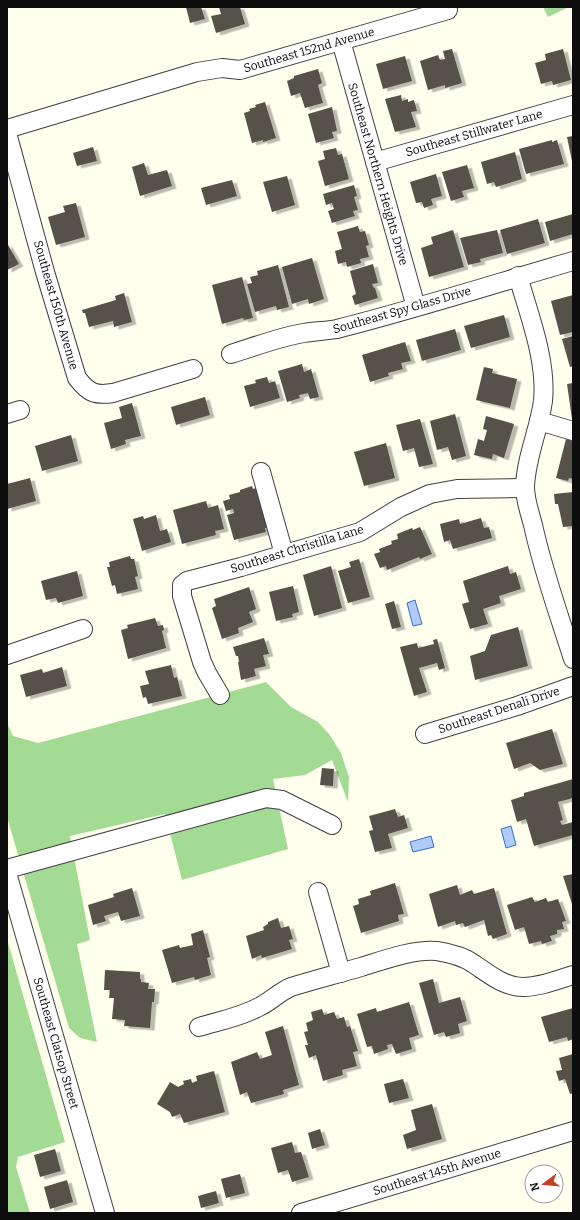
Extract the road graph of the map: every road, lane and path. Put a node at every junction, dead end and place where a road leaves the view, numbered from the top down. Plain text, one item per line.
1 (448, 10) dead end
2 (341, 41) junction
3 (573, 105) edge
4 (7, 129) edge
5 (7, 133) edge
6 (375, 162) junction
7 (573, 261) edge
8 (518, 276) junction
9 (416, 307) junction
10 (230, 354) dead end
11 (194, 369) dead end
12 (539, 421) junction
13 (573, 430) edge
14 (261, 472) dead end
15 (525, 488) junction
16 (284, 554) junction
17 (83, 629) dead end
18 (7, 655) edge
19 (573, 659) edge
20 (573, 686) edge
21 (220, 695) dead end
22 (425, 734) dead end
23 (332, 825) dead end
24 (7, 869) edge
25 (7, 872) edge
26 (318, 892) dead end
27 (13, 915) edge
28 (341, 973) junction
29 (573, 975) edge
30 (199, 1027) dead end
31 (573, 1131) edge
32 (330, 1209) edge
33 (105, 1213) edge
34 (301, 1213) edge

1 - 2 street, Southeast 152nd Avenue
2 - 4 street, Southeast 152nd Avenue
2 - 6 street, Southeast Northern Heights Drive
3 - 6 street, Southeast Stillwater Lane
5 - 11 street, Southeast 150th Avenue
6 - 9 street, Southeast Northern Heights Drive
7 - 8 street, Southeast Spy Glass Drive
8 - 9 street, Southeast Spy Glass Drive
8 - 12 street
9 - 10 street, Southeast Spy Glass Drive
12 - 13 street
12 - 15 street
14 - 16 street
15 - 16 street, Southeast Christilla Lane
15 - 19 street
16 - 21 street, Southeast Christilla Lane
17 - 18 street
20 - 22 street, Southeast Denali Drive
23 - 24 street
25 - 27 street, Southeast Clatsop Street
26 - 28 street
27 - 33 street, Southeast Clatsop Street
28 - 29 street
28 - 30 street
31 - 32 street, Southeast 145th Avenue
32 - 34 street, Southeast 145th Avenue

